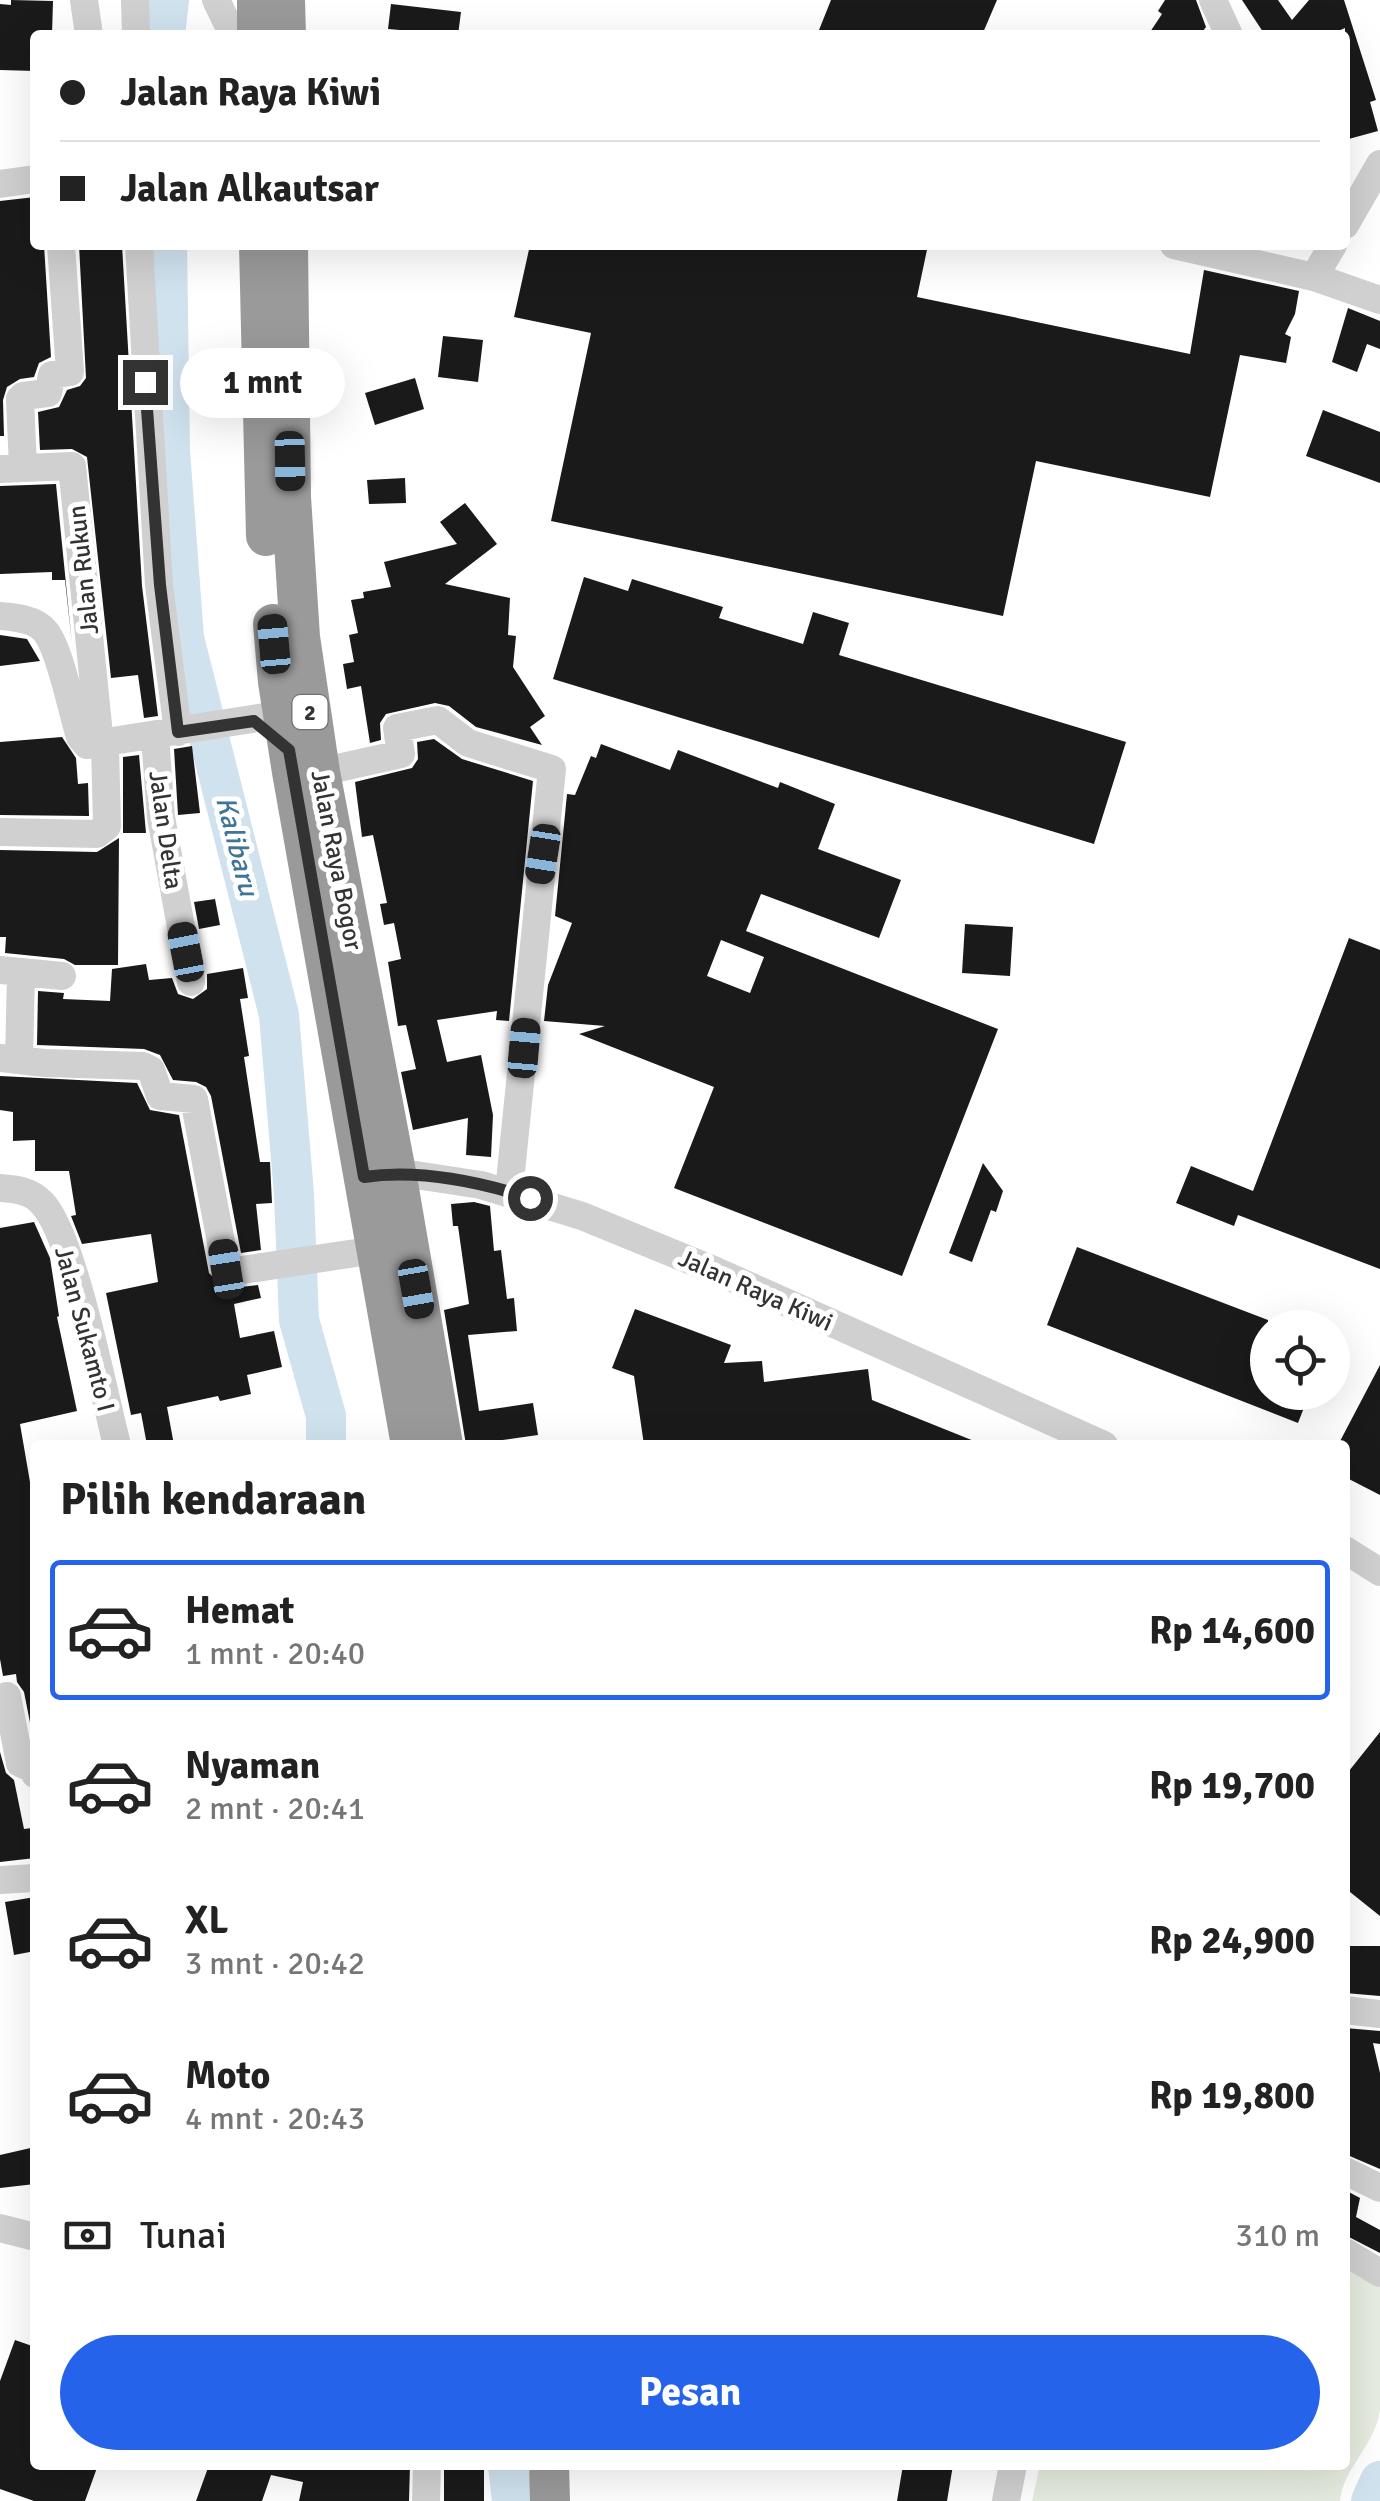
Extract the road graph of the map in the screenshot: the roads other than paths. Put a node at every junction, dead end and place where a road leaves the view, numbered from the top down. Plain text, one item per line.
1 (84, 0) edge
2 (134, 0) edge
3 (216, 0) edge
4 (256, 0) edge
5 (285, 0) edge
6 (1213, 0) edge
7 (88, 30) edge
8 (136, 30) edge
9 (231, 30) edge
10 (257, 30) edge
11 (286, 30) edge
12 (1227, 30) edge
13 (1380, 164) edge
14 (30, 180) edge
15 (0, 184) edge
16 (1350, 216) edge
17 (61, 250) edge
18 (138, 250) edge
19 (259, 250) edge
20 (288, 250) edge
21 (1203, 250) edge
22 (1331, 250) edge
23 (1314, 277) junction
24 (1380, 300) edge
25 (12, 468) edge
26 (0, 616) edge
27 (280, 725) junction
28 (176, 733) junction
29 (95, 742) junction
30 (0, 832) edge
31 (11, 972) edge
32 (62, 976) dead end
33 (192, 982) dead end
34 (10, 1059) edge
35 (380, 1175) junction
36 (0, 1188) edge
37 (509, 1191) junction
38 (376, 1250) junction
39 (115, 1440) edge
40 (410, 1440) edge
41 (442, 1440) edge
42 (1093, 1440) edge
43 (1350, 1553) edge
44 (1380, 1572) edge
45 (30, 1690) edge
46 (4, 1696) edge
47 (30, 1768) edge
48 (30, 1878) edge
49 (0, 1880) edge
50 (1350, 2011) edge
51 (1380, 2014) edge
52 (1350, 2173) edge
53 (1380, 2188) edge
54 (0, 2228) edge
55 (30, 2236) edge
56 (1350, 2255) edge
57 (1380, 2273) edge
58 (427, 2470) edge
59 (549, 2470) edge
60 (573, 2470) edge
61 (1012, 2470) edge
62 (426, 2501) edge
63 (550, 2501) edge
64 (573, 2501) edge
65 (1006, 2501) edge

1 - 7 street
2 - 8 street
3 - 9 street
4 - 10 highway
5 - 11 highway
6 - 12 street
13 - 16 street
14 - 15 street
17 - 25 street
18 - 28 street, Jalan Delta
19 - 27 highway, Jalan Raya Bogor / 2
20 - 27 highway, Jalan Raya Bogor / 2
21 - 23 street
22 - 23 street
23 - 24 street
25 - 29 street, Jalan Rukun
26 - 29 street
27 - 28 street
27 - 35 highway, Jalan Raya Bogor / 2
27 - 37 street
28 - 29 street
28 - 33 street, Jalan Delta
29 - 30 street
31 - 32 street
31 - 34 street
34 - 38 street
35 - 37 street, Jalan Raya Kiwi
35 - 38 highway, Jalan Raya Bogor / 2
35 - 41 highway, Jalan Raya Bogor / 2
36 - 39 street, Jalan Sukamto I
37 - 42 street, Jalan Raya Kiwi
38 - 40 highway, Jalan Raya Bogor / 2
43 - 44 street
45 - 46 street
46 - 47 street
48 - 49 street
50 - 51 street
52 - 53 street
54 - 55 street
56 - 57 street
58 - 62 street
59 - 63 highway
60 - 64 highway
61 - 65 street

